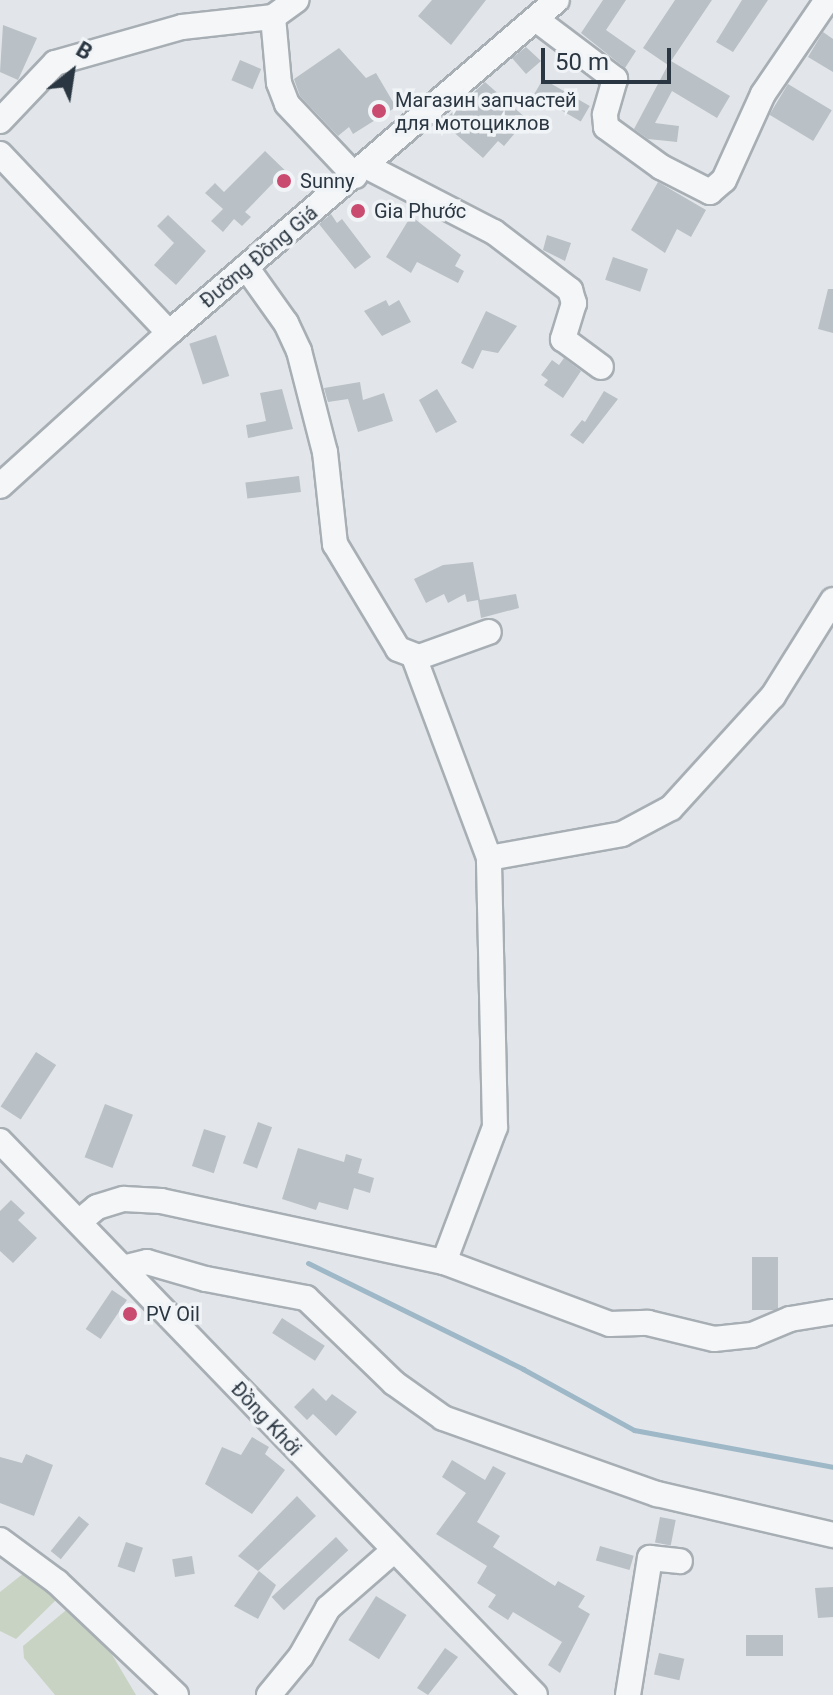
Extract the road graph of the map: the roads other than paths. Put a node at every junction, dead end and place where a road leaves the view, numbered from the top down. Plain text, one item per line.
1 (296, 0) edge
2 (557, 0) edge
3 (823, 7) edge
4 (273, 17) junction
5 (537, 20) junction
6 (0, 121) edge
7 (0, 154) edge
8 (360, 171) junction
9 (246, 267) junction
10 (169, 333) junction
11 (601, 367) dead end
12 (0, 486) edge
13 (833, 600) edge
14 (489, 632) dead end
15 (414, 657) junction
16 (489, 858) junction
17 (0, 1141) edge
18 (79, 1222) junction
19 (444, 1262) junction
20 (123, 1268) junction
21 (833, 1312) edge
22 (833, 1535) edge
23 (0, 1540) edge
24 (393, 1551) junction
25 (680, 1561) dead end
26 (176, 1695) edge
27 (269, 1695) edge
28 (535, 1695) edge
29 (628, 1695) edge

1 - 4 street
2 - 5 street, Đường Đồng Giá
3 - 5 street
4 - 6 street
4 - 8 street
5 - 8 street, Đường Đồng Giá
7 - 10 street
8 - 9 street, Đường Đồng Giá
8 - 11 street
9 - 10 street, Đường Đồng Giá
9 - 15 street
10 - 12 street, Đường Đồng Giá
13 - 16 street
14 - 15 street
15 - 16 street
16 - 19 street
17 - 18 street, Đồng Khởi
18 - 19 street
18 - 20 street, Đồng Khởi
19 - 21 street
20 - 22 street
20 - 24 street, Đồng Khởi
23 - 26 street
24 - 27 street
24 - 28 street, Đồng Khởi
25 - 29 street

